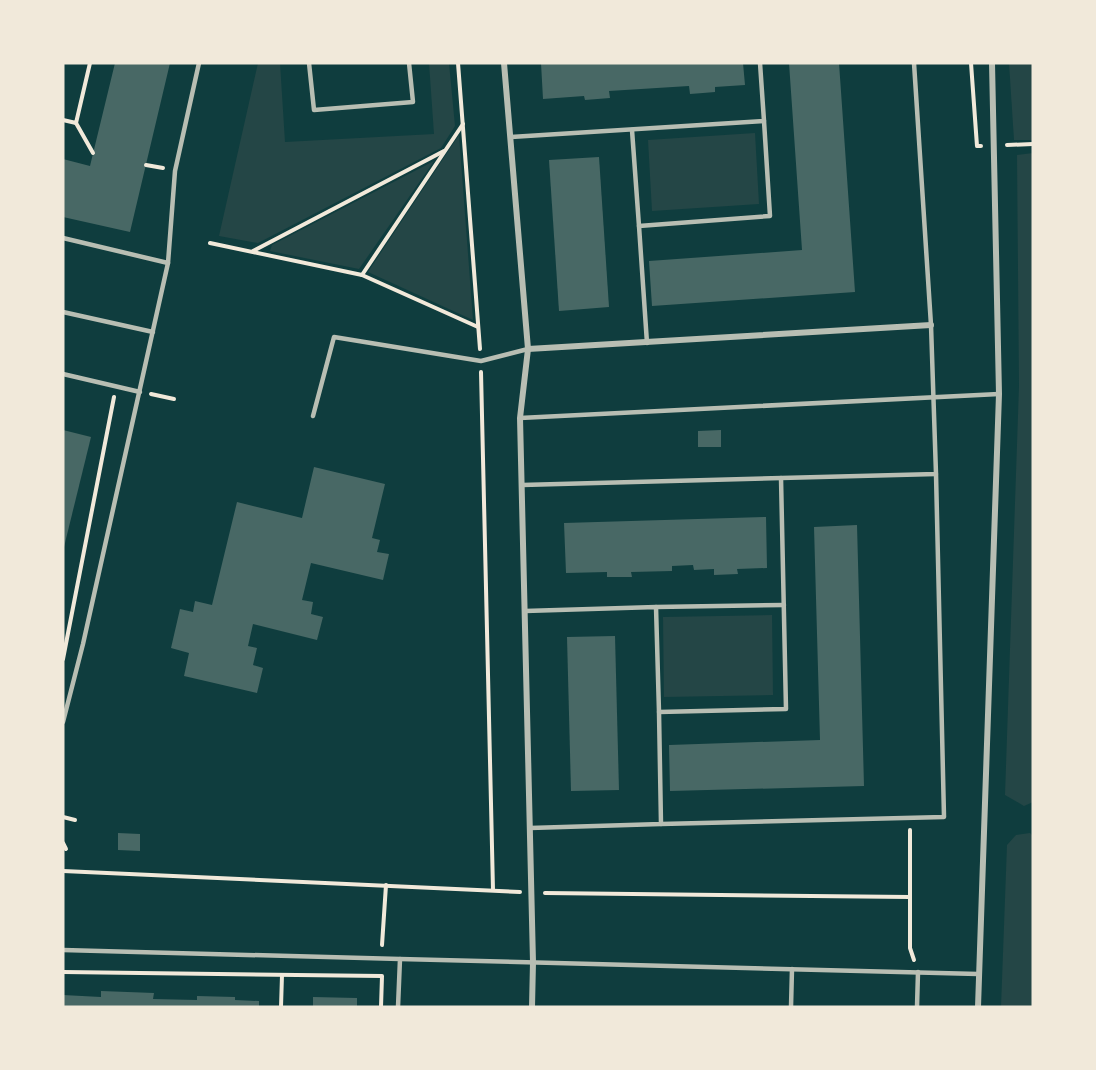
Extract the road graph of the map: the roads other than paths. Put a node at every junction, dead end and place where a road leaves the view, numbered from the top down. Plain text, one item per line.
1 (199, 63) edge
2 (309, 63) edge
3 (409, 63) edge
4 (504, 63) edge
5 (760, 63) edge
6 (914, 63) edge
7 (992, 63) edge
8 (764, 121) junction
9 (632, 130) junction
10 (511, 138) junction
11 (639, 226) junction
12 (63, 238) edge
13 (168, 262) junction
14 (63, 312) edge
15 (931, 325) junction
16 (153, 332) junction
17 (647, 343) junction
18 (528, 350) junction
19 (63, 374) edge
20 (140, 392) junction
21 (999, 394) junction
22 (933, 399) junction
23 (313, 416) dead end
24 (520, 418) junction
25 (936, 474) junction
26 (781, 478) junction
27 (522, 485) junction
28 (784, 605) junction
29 (656, 607) junction
30 (525, 611) junction
31 (659, 712) junction
32 (63, 722) edge
33 (661, 824) junction
34 (530, 828) junction
35 (63, 950) edge
36 (400, 959) junction
37 (533, 962) junction
38 (792, 969) junction
39 (918, 972) junction
40 (978, 974) junction
41 (398, 1007) edge
42 (532, 1007) edge
43 (791, 1007) edge
44 (917, 1007) edge
45 (978, 1007) edge

1 - 13 lane
2 - 3 lane
4 - 10 street
5 - 8 lane
6 - 15 lane
7 - 21 street
8 - 9 lane
8 - 11 lane
9 - 10 lane
9 - 11 lane
10 - 18 street
11 - 17 lane
12 - 13 lane
13 - 16 lane
14 - 16 lane
15 - 17 street
15 - 22 lane
16 - 20 lane
17 - 18 street
18 - 23 lane
18 - 24 street
19 - 20 lane
20 - 32 lane
21 - 22 lane
21 - 40 street
22 - 24 lane
22 - 25 lane
24 - 27 street
25 - 26 lane
25 - 33 lane
26 - 27 lane
26 - 28 lane
27 - 30 street
28 - 29 lane
28 - 31 lane
29 - 30 lane
29 - 31 lane
30 - 34 street
31 - 33 lane
33 - 34 lane
34 - 37 street
35 - 36 lane
36 - 37 lane
36 - 41 lane
37 - 38 lane
37 - 42 street
38 - 39 lane
38 - 43 lane
39 - 40 lane
39 - 44 lane
40 - 45 street

